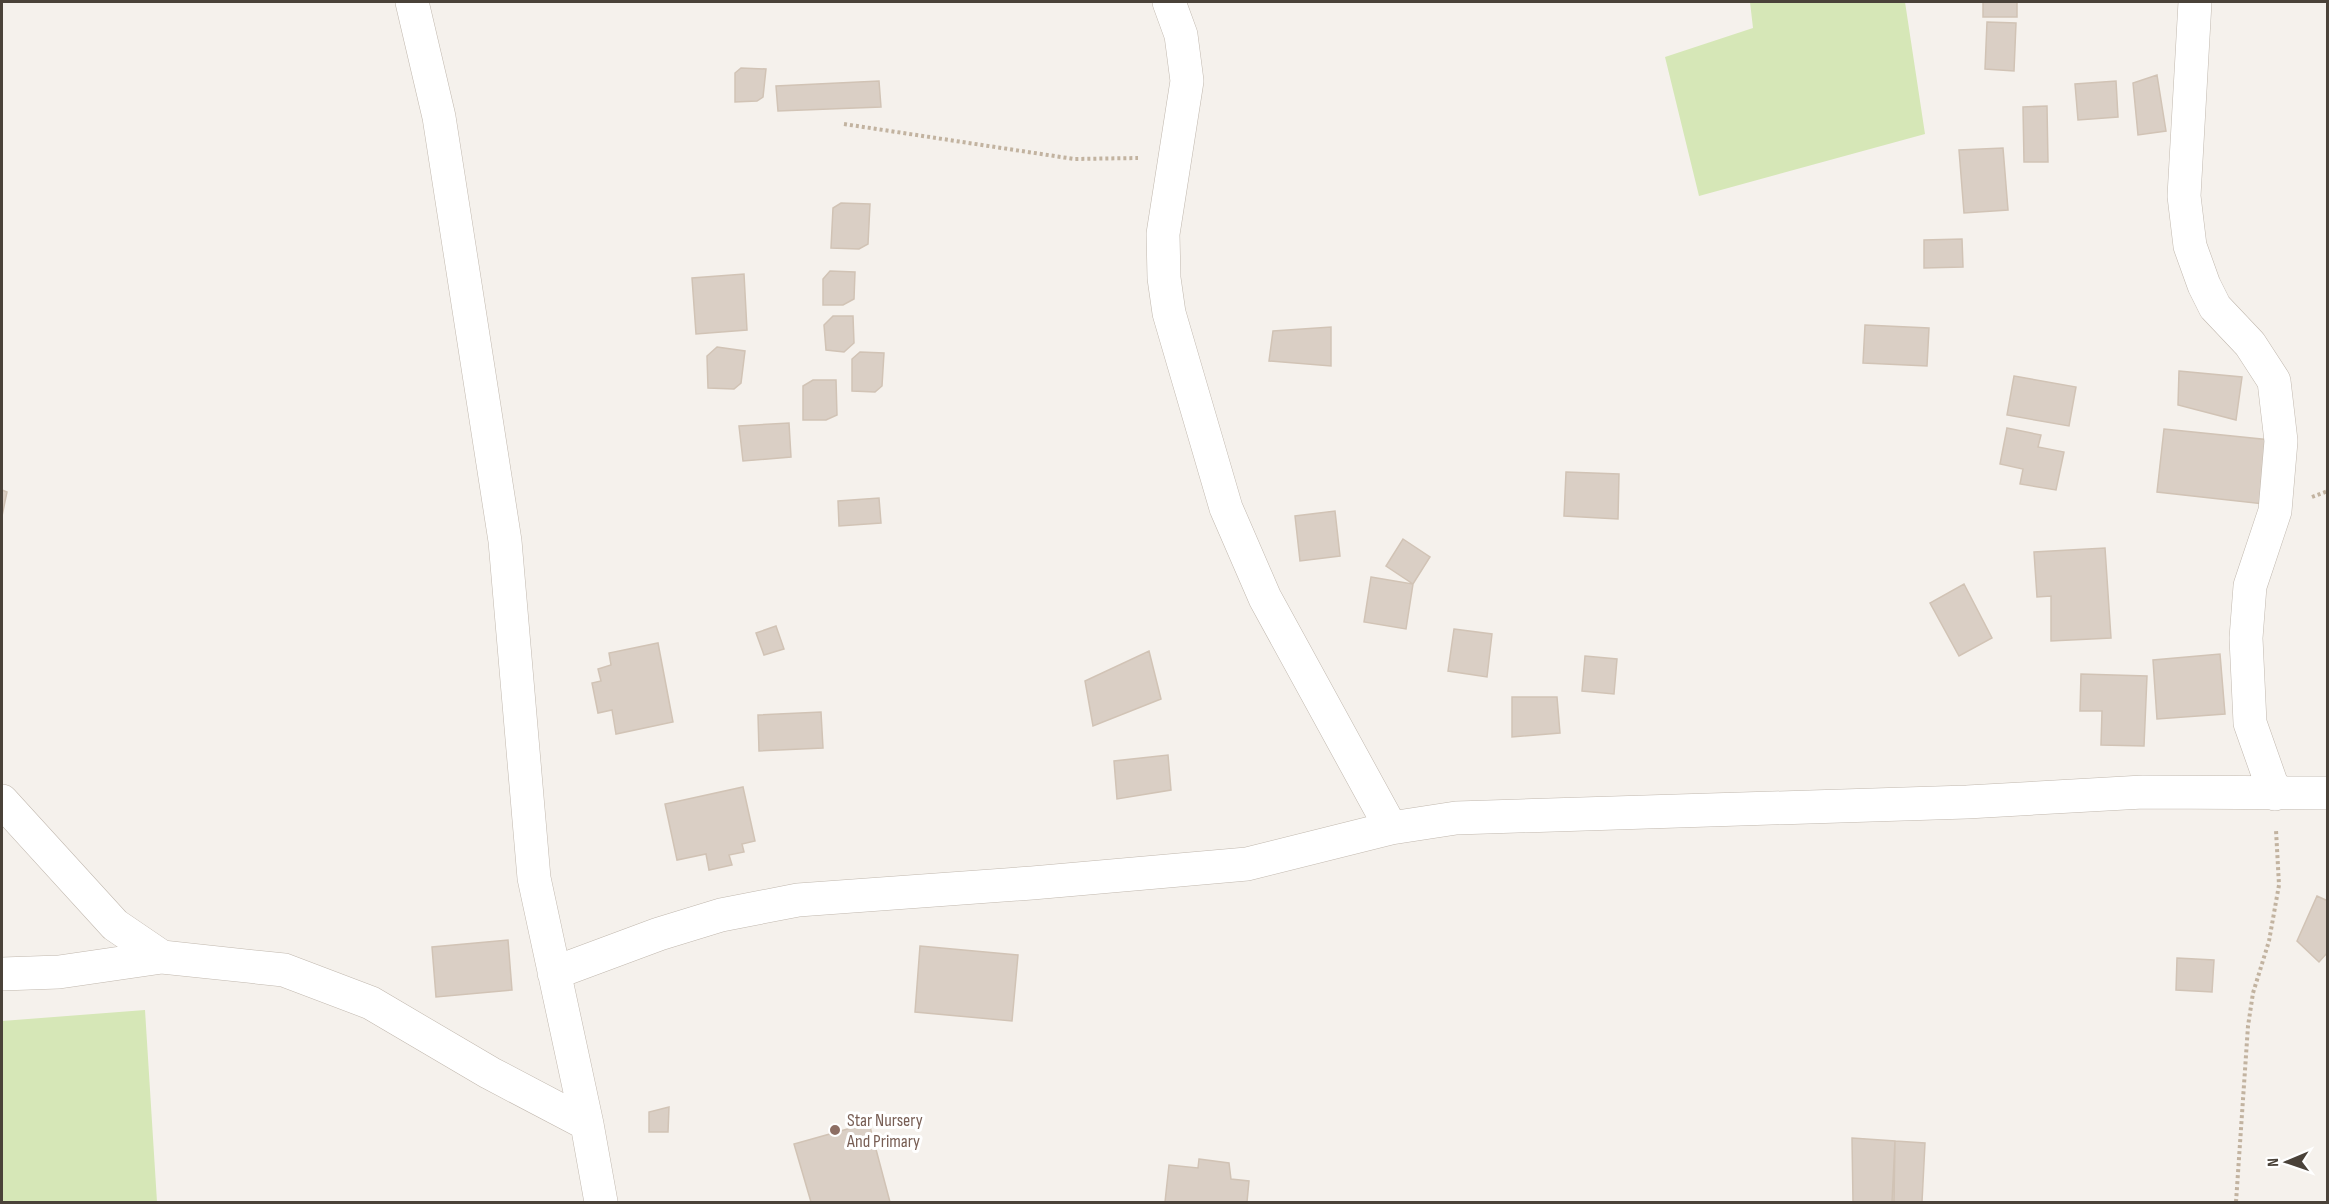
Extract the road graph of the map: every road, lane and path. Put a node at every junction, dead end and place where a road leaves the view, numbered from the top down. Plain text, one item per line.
1 (412, 2) edge
2 (1169, 2) edge
3 (2195, 2) edge
4 (844, 124) dead end
5 (1175, 157) junction
6 (2275, 794) junction
7 (2328, 794) edge
8 (2, 801) edge
9 (1391, 828) junction
10 (162, 957) junction
11 (554, 973) junction
12 (2, 974) edge
13 (587, 1124) junction
14 (601, 1203) edge
15 (2236, 1203) edge

1 - 11 street
2 - 5 street
3 - 6 street
4 - 5 path
5 - 9 street
6 - 7 street
6 - 9 street
6 - 15 path
8 - 10 street
9 - 11 street
10 - 12 street
10 - 13 street
11 - 13 street
13 - 14 street

